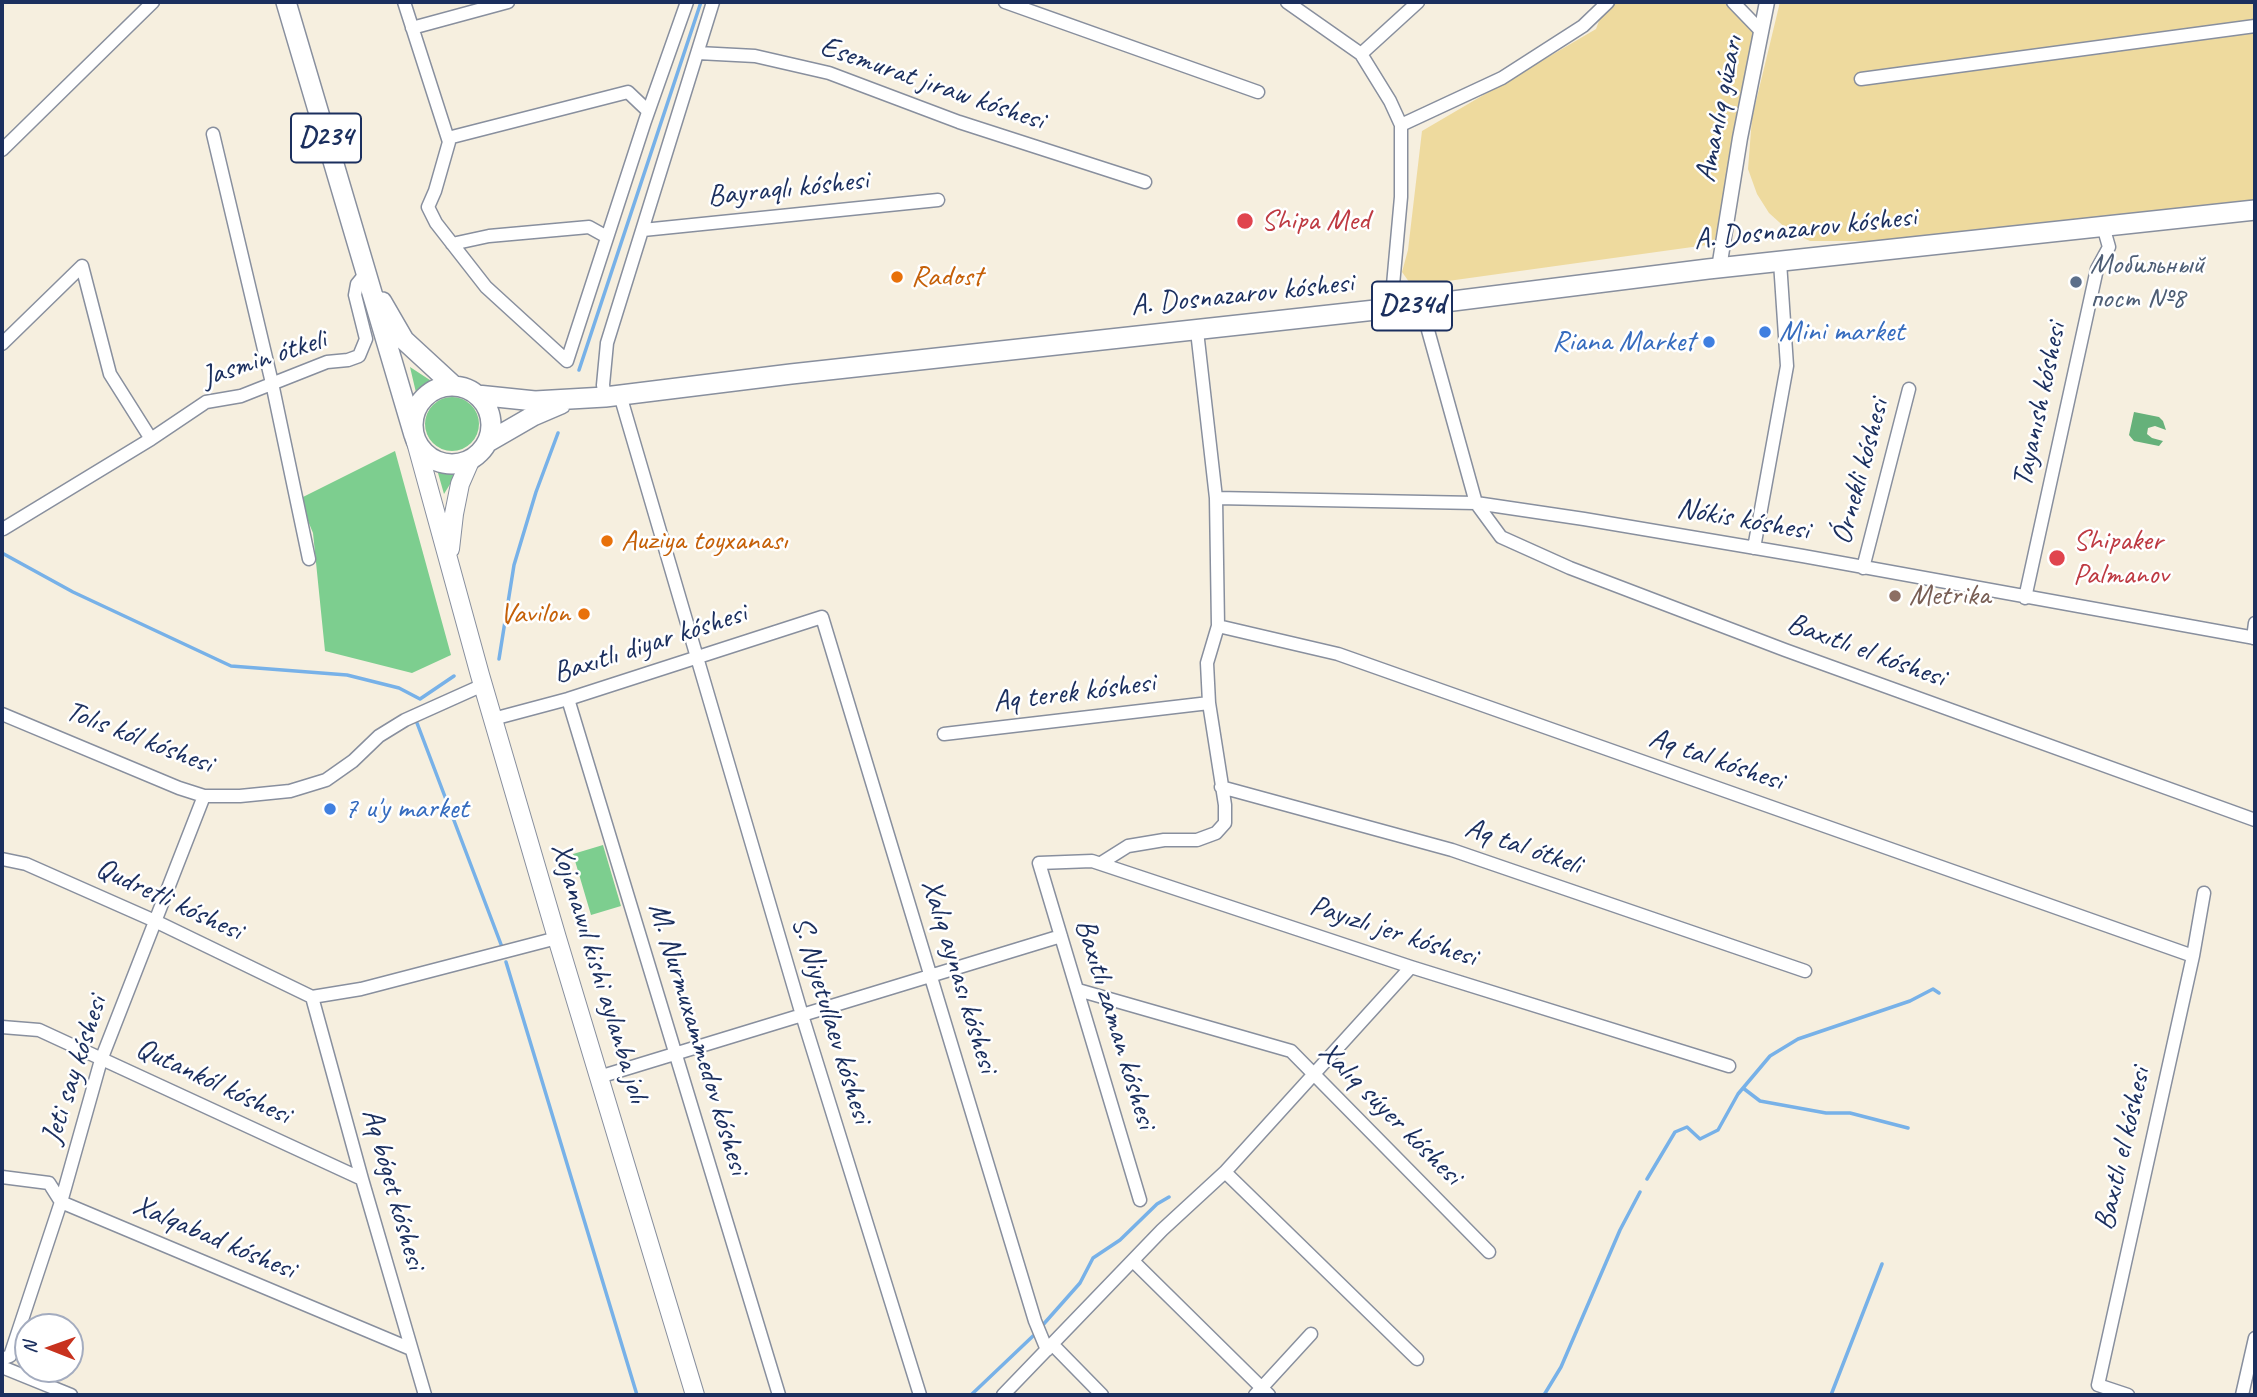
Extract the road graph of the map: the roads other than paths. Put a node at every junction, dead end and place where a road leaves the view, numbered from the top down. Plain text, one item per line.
1 (153, 2) edge
2 (286, 2) edge
3 (404, 2) edge
4 (508, 2) edge
5 (687, 2) edge
6 (713, 2) edge
7 (1005, 2) edge
8 (1287, 2) edge
9 (1418, 2) edge
10 (1608, 2) edge
11 (1733, 2) edge
12 (1767, 2) edge
13 (1307, 8) edge
14 (2255, 26) edge
15 (412, 28) junction
16 (1761, 31) junction
17 (698, 54) junction
18 (1361, 54) junction
19 (1861, 79) dead end
20 (1258, 92) dead end
21 (648, 111) junction
22 (1401, 125) junction
23 (213, 134) dead end
24 (447, 138) junction
25 (2, 150) edge
26 (1145, 182) dead end
27 (938, 200) dead end
28 (2255, 210) edge
29 (2103, 226) junction
30 (643, 230) junction
31 (607, 237) junction
32 (452, 244) junction
33 (1780, 262) junction
34 (1719, 268) junction
35 (366, 274) junction
36 (1421, 305) junction
37 (1396, 308) junction
38 (1197, 331) junction
39 (2, 345) edge
40 (272, 383) junction
41 (454, 386) junction
42 (1909, 389) dead end
43 (478, 395) junction
44 (612, 396) junction
45 (568, 401) junction
46 (415, 438) junction
47 (150, 439) junction
48 (488, 442) junction
49 (470, 461) junction
50 (1216, 498) junction
51 (1476, 503) junction
52 (3, 529) edge
53 (1754, 548) junction
54 (309, 559) dead end
55 (450, 566) junction
56 (1863, 568) junction
57 (2025, 598) junction
58 (822, 617) joint
59 (2255, 623) edge
60 (1218, 626) junction
61 (2254, 638) edge
62 (695, 658) junction
63 (483, 685) junction
64 (568, 699) junction
65 (1209, 703) junction
66 (2, 714) edge
67 (493, 719) junction
68 (944, 734) dead end
69 (1221, 787) junction
70 (204, 796) junction
71 (2255, 820) edge
72 (2, 859) edge
73 (1039, 863) joint
74 (1101, 863) junction
75 (2204, 893) dead end
76 (155, 921) junction
77 (1061, 936) junction
78 (557, 938) junction
79 (2193, 956) junction
80 (1411, 967) junction
81 (1805, 971) dead end
82 (931, 975) junction
83 (1078, 990) junction
84 (312, 997) junction
85 (802, 1015) junction
86 (2, 1027) edge
87 (675, 1053) junction
88 (101, 1059) junction
89 (1729, 1066) dead end
90 (1314, 1073) junction
91 (599, 1077) junction
92 (1225, 1172) junction
93 (2, 1177) edge
94 (362, 1179) junction
95 (1140, 1200) dead end
96 (61, 1202) junction
97 (1489, 1252) dead end
98 (1133, 1261) junction
99 (1311, 1335) dead end
100 (2255, 1338) edge
101 (1050, 1347) junction
102 (411, 1349) junction
103 (2, 1359) edge
104 (1417, 1359) dead end
105 (2, 1367) edge
106 (1262, 1393) edge
107 (71, 1395) edge
108 (425, 1395) edge
109 (695, 1395) edge
110 (779, 1395) edge
111 (920, 1395) edge
112 (1003, 1395) edge
113 (1102, 1395) edge
114 (2128, 1395) edge
115 (2242, 1395) edge

1 - 25 street
2 - 35 main road, Xojanawıl kishi aylanba jolı / D234
3 - 15 street
4 - 15 street
5 - 21 street
6 - 17 street, S. Niyetullaev kóshesi
7 - 20 street
8 - 13 street
9 - 18 street
10 - 22 street
11 - 16 street
12 - 16 street, Amanlıq gúzarı
13 - 18 street
14 - 19 street
15 - 24 street
16 - 34 street, Amanlıq gúzarı
17 - 26 street, Esemurat jıraw kóshesi
17 - 30 street, S. Niyetullaev kóshesi
18 - 22 street
21 - 24 street
21 - 31 street
22 - 37 street
23 - 40 street
24 - 32 street
27 - 30 street, Bayraqlı kóshesi
28 - 29 main road, A. Dosnazarov kóshesi / D234d
29 - 33 main road, A. Dosnazarov kóshesi / D234d
29 - 57 street, Tayanısh kóshesi
30 - 44 street, S. Niyetullaev kóshesi
31 - 32 street
31 - 32 street
33 - 34 main road, A. Dosnazarov kóshesi / D234d
33 - 53 street
34 - 36 main road, A. Dosnazarov kóshesi / D234d
35 - 40 street, Jasmin ótkeli
35 - 41 main road, Xojanawıl kishi aylanba jolı / D234
35 - 46 main road, Xojanawıl kishi aylanba jolı / D234
36 - 37 main road, A. Dosnazarov kóshesi / D234d
36 - 51 street
37 - 38 main road, A. Dosnazarov kóshesi / D234d
38 - 44 main road, A. Dosnazarov kóshesi / D234d
38 - 50 street
39 - 47 street
40 - 47 street, Jasmin ótkeli
40 - 54 street
41 - 43 main road
41 - 46 main road, D234
42 - 56 street, Órnekli kóshesi
43 - 45 main road, D234d
43 - 48 main road
44 - 45 main road, A. Dosnazarov kóshesi / D234d
44 - 62 street, S. Niyetullaev kóshesi
45 - 48 main road, D234d
46 - 49 main road
46 - 55 main road, Xojanawıl kishi aylanba jolı / D234
47 - 52 street, Jasmin ótkeli
48 - 49 main road, D234
49 - 55 main road, Xojanawıl kishi aylanba jolı / D234
50 - 51 street, Nókis kóshesi
50 - 60 street
51 - 53 street, Nókis kóshesi
51 - 71 street, Baxıtlı el kóshesi
53 - 56 street, Nókis kóshesi
55 - 63 main road, Xojanawıl kishi aylanba jolı / D234
56 - 57 street, Nókis kóshesi
57 - 61 street, Nókis kóshesi
58 - 62 street, Baxıtlı diyar kóshesi
58 - 82 street, Xalıq aynası kóshesi
59 - 61 street
60 - 65 street
60 - 79 street, Aq tal kóshesi
62 - 64 street, Baxıtlı diyar kóshesi
62 - 85 street, S. Niyetullaev kóshesi
63 - 67 main road, Xojanawıl kishi aylanba jolı / D234
63 - 70 street, Tolıs kól kóshesi
64 - 67 street, Baxıtlı diyar kóshesi
64 - 87 street, M. Nurmuxammedov kóshesi
65 - 68 street, Aq terek kóshesi
65 - 69 street
66 - 70 street, Tolıs kól kóshesi
67 - 78 main road, Xojanawıl kishi aylanba jolı / D234
69 - 74 street
69 - 81 street, Aq tal ótkeli
70 - 76 street, Jeti say kóshesi
72 - 76 street, Qudretli kóshesi
73 - 74 street, Payızlı jer kóshesi
73 - 77 street, Baxıtlı zaman kóshesi
74 - 80 street, Payızlı jer kóshesi
75 - 79 street, Baxıtlı el kóshesi
76 - 84 street, Qudretli kóshesi
76 - 88 street, Jeti say kóshesi
77 - 82 street
77 - 83 street, Baxıtlı zaman kóshesi
78 - 84 street
78 - 91 main road, Xojanawıl kishi aylanba jolı / D234
79 - 114 street, Baxıtlı el kóshesi
80 - 89 street, Payızlı jer kóshesi
80 - 90 street
82 - 85 street
82 - 101 street, Xalıq aynası kóshesi
83 - 90 street, Xalıq súyer kóshesi
83 - 95 street, Baxıtlı zaman kóshesi
84 - 94 street, Aq bóget kóshesi
85 - 87 street
85 - 111 street, S. Niyetullaev kóshesi
86 - 88 street, Qutankól kóshesi
87 - 91 street
87 - 110 street, M. Nurmuxammedov kóshesi
88 - 94 street, Qutankól kóshesi
88 - 96 street, Jeti say kóshesi
90 - 92 street
90 - 97 street, Xalıq súyer kóshesi
91 - 109 main road, Xojanawıl kishi aylanba jolı / D234
92 - 98 street
92 - 104 street
93 - 96 street, Xalqabad kóshesi
94 - 102 street, Aq bóget kóshesi
96 - 102 street, Xalqabad kóshesi
96 - 103 street, Jeti say kóshesi
98 - 101 street
98 - 106 street
99 - 106 street
100 - 115 street
101 - 112 street
101 - 113 street, Xalıq aynası kóshesi
102 - 108 street, Aq bóget kóshesi
105 - 107 street

